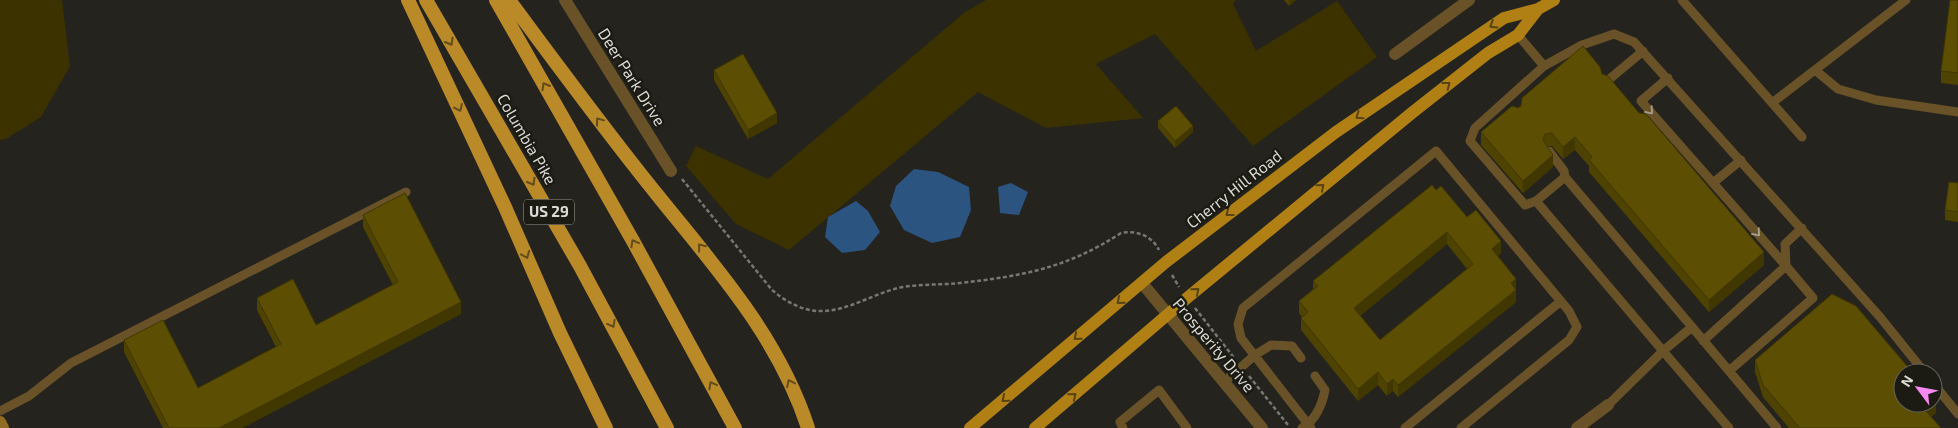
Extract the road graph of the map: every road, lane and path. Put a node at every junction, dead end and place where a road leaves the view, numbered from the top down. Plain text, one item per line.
1 (408, 0) edge
2 (426, 0) edge
3 (496, 0) edge
4 (509, 0) edge
5 (565, 0) edge
6 (1469, 0) edge
7 (1554, 0) edge
8 (1682, 0) edge
9 (1906, 0) edge
10 (1538, 9) junction
11 (1518, 35) junction
12 (1643, 51) junction
13 (1395, 54) dead end
14 (1544, 66) junction
15 (1815, 70) junction
16 (1668, 78) junction
17 (1606, 82) edge
18 (1772, 102) junction
19 (1958, 112) edge
20 (1802, 137) dead end
21 (1549, 151) edge
22 (1741, 160) junction
23 (671, 171) joint
24 (1565, 177) junction
25 (1713, 183) junction
26 (406, 192) edge
27 (1536, 201) junction
28 (1802, 228) junction
29 (1156, 244) dead end
30 (1786, 266) junction
31 (1142, 283) junction
32 (1560, 301) junction
33 (1168, 315) junction
34 (1692, 327) junction
35 (1704, 341) junction
36 (1663, 351) junction
37 (1255, 355) junction
38 (1302, 358) dead end
39 (1917, 363) edge
40 (1729, 371) junction
41 (1315, 376) dead end
42 (1224, 382) junction
43 (1943, 395) edge
44 (1608, 404) joint
45 (0, 411) edge
46 (1958, 414) edge
47 (0, 422) edge
48 (1121, 425) edge
49 (1307, 427) edge
50 (3, 428) edge
51 (606, 428) edge
52 (667, 428) edge
53 (735, 428) edge
54 (808, 428) edge
55 (970, 428) edge
56 (1036, 428) edge
57 (1112, 428) edge
58 (1187, 428) edge
59 (1262, 428) edge
60 (1406, 428) edge
61 (1461, 428) edge
62 (1577, 428) edge
63 (1729, 428) edge
64 (1777, 428) edge

1 -> 51 highway
2 -> 52 highway, Columbia Pike / US 29
53 -> 3 highway
54 -> 4 highway
5 - 23 street, Deer Park Drive
6 - 13 street
7 - 10 main road, Cherry Hill Road
8 - 18 lane
9 - 15 lane
10 - 11 main road, Cherry Hill Road
10 -> 31 main road, Cherry Hill Road
11 - 14 lane
33 -> 11 main road, Cherry Hill Road
12 - 14 lane
12 - 16 lane
12 - 17 lane
14 - 27 lane
15 - 18 lane
15 - 19 lane
16 - 22 lane
16 -> 25 lane
18 - 20 lane
21 - 24 lane
22 - 25 lane
22 - 28 lane
23 - 29 path
24 - 27 lane
24 - 34 lane
25 -> 30 lane
26 - 45 lane
27 - 36 lane
28 - 30 lane
28 - 39 lane
30 - 35 lane
30 - 40 lane
31 - 33 street, Prosperity Drive
31 -> 55 main road, Cherry Hill Road
32 - 37 lane
32 - 60 lane
32 - 61 lane
33 - 42 street, Prosperity Drive
56 -> 33 main road, Cherry Hill Road
34 - 35 lane
34 - 36 lane
35 - 40 lane
36 - 44 lane
36 - 63 lane
37 - 38 lane
37 - 42 lane
37 - 49 lane
40 - 64 lane
41 - 49 lane
42 - 59 street, Prosperity Drive
43 - 46 lane
44 - 62 street
47 - 50 main road
48 - 57 lane
48 - 58 lane

